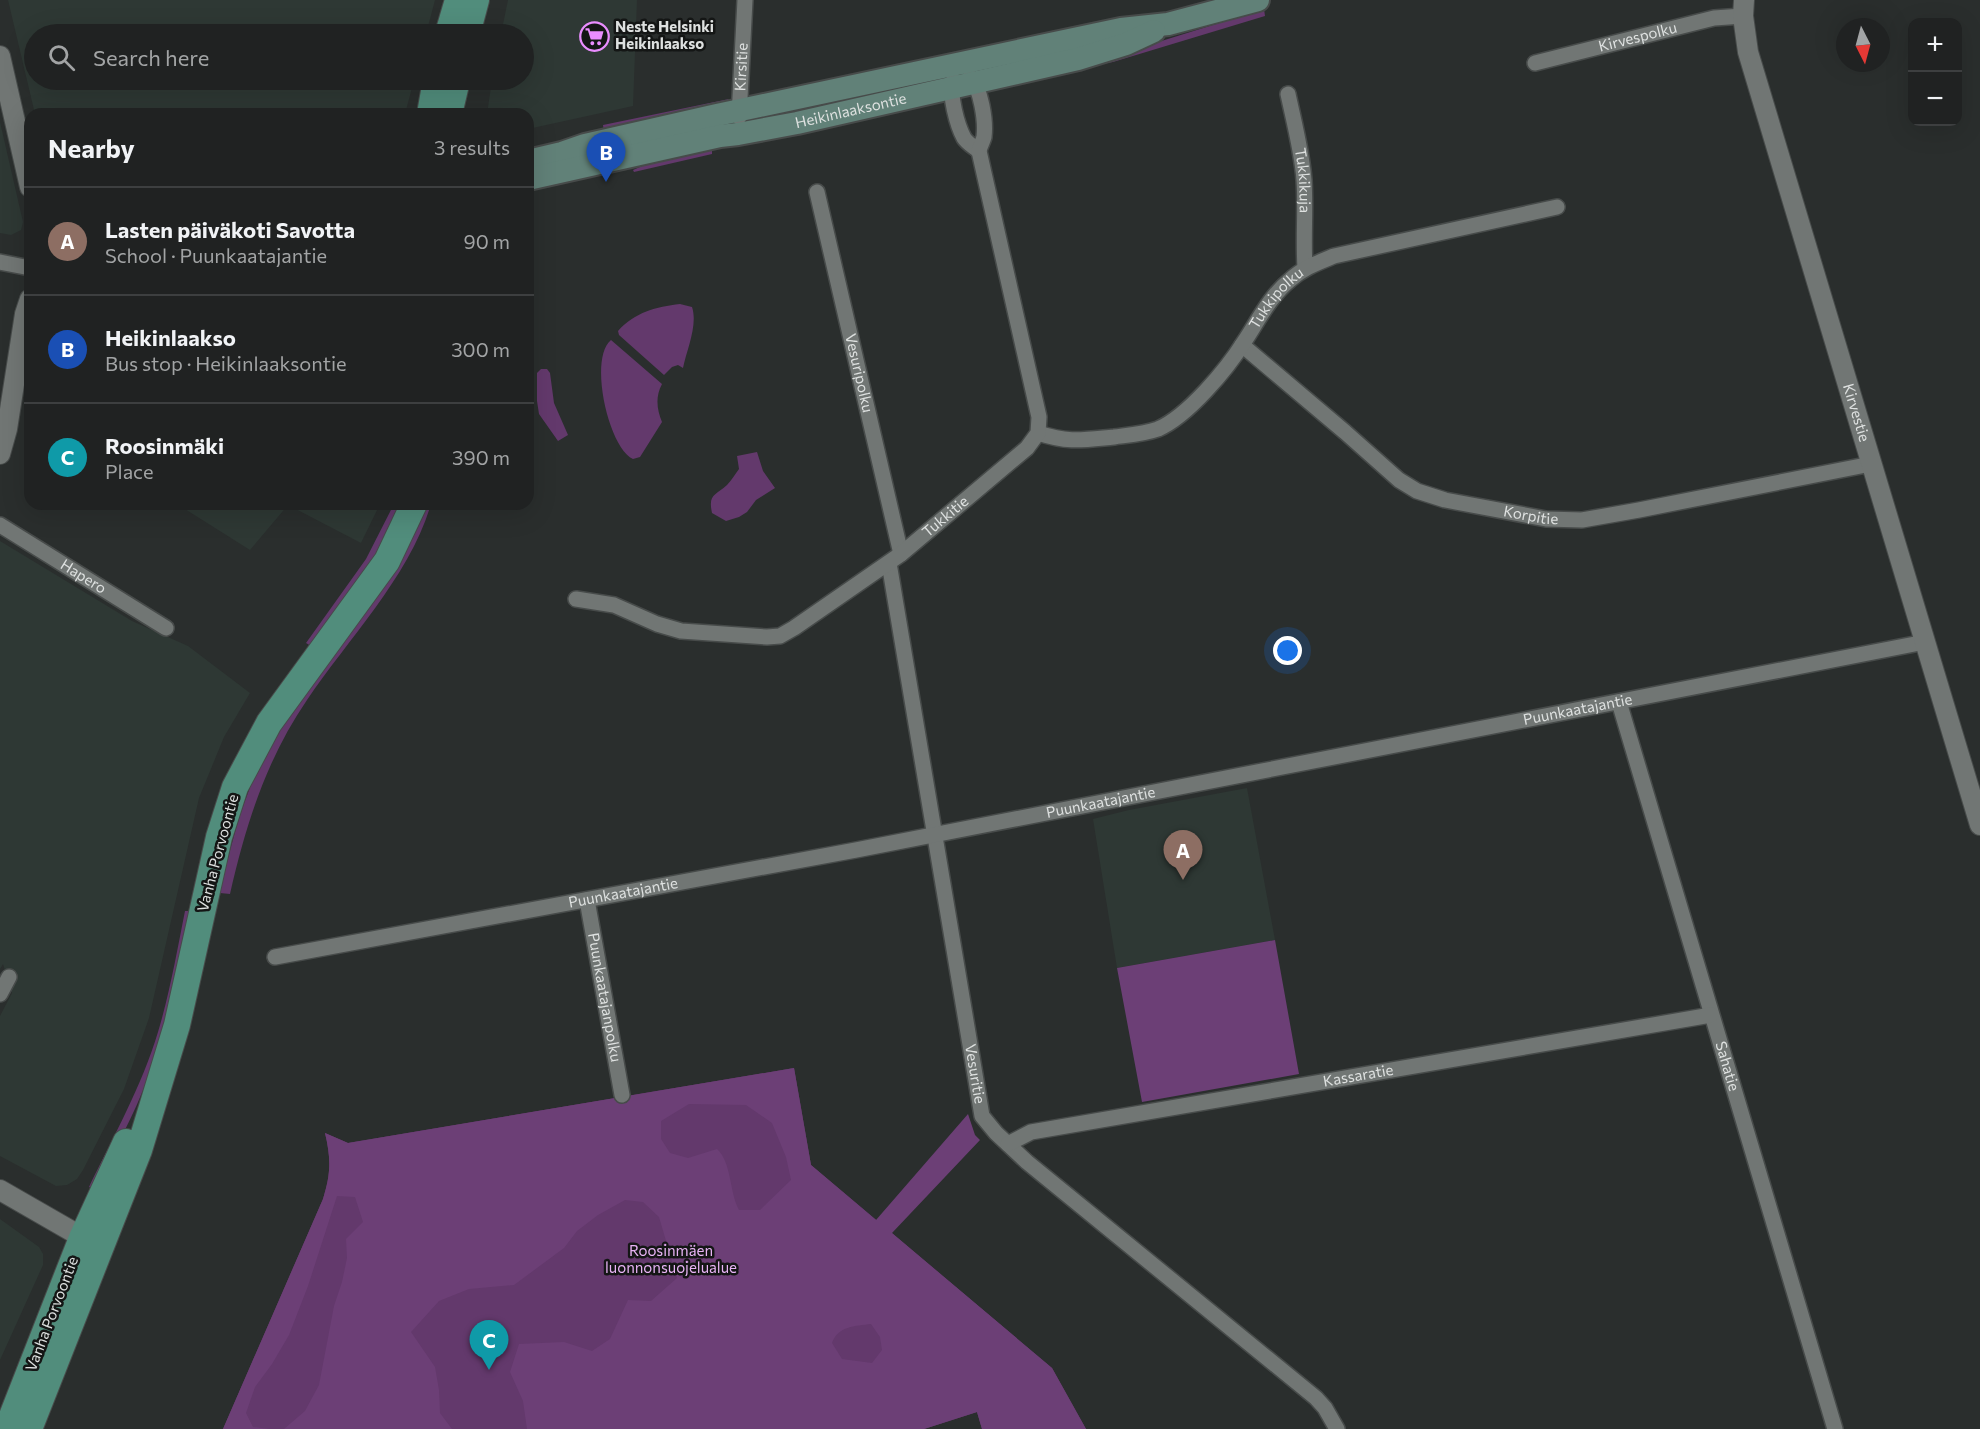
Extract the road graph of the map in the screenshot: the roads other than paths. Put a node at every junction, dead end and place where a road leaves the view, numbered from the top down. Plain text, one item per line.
1 (458, 0) edge
2 (476, 0) edge
3 (745, 0) edge
4 (1258, 0) edge
5 (1744, 8) edge
6 (451, 24) edge
7 (470, 24) edge
8 (1168, 24) junction
9 (0, 56) edge
10 (957, 63) junction
11 (1535, 63) dead end
12 (975, 83) junction
13 (951, 88) junction
14 (434, 90) edge
15 (455, 90) edge
16 (1288, 94) dead end
17 (431, 108) edge
18 (450, 108) edge
19 (739, 110) junction
20 (738, 134) junction
21 (979, 150) junction
22 (534, 160) edge
23 (24, 161) edge
24 (534, 178) edge
25 (816, 192) dead end
26 (1557, 207) dead end
27 (0, 262) edge
28 (24, 267) edge
29 (1305, 268) junction
30 (24, 320) edge
31 (1242, 345) junction
32 (1038, 433) junction
33 (0, 454) edge
34 (1871, 464) junction
35 (411, 510) edge
36 (0, 525) edge
37 (895, 558) junction
38 (576, 599) dead end
39 (166, 628) dead end
40 (1925, 642) junction
41 (1619, 702) junction
42 (1980, 825) edge
43 (934, 835) junction
44 (587, 900) junction
45 (275, 957) dead end
46 (9, 977) dead end
47 (0, 994) edge
48 (1711, 1016) junction
49 (622, 1095) dead end
50 (1008, 1144) junction
51 (0, 1190) edge
52 (92, 1243) junction
53 (7, 1429) edge
54 (29, 1429) edge
55 (1337, 1429) edge
56 (1835, 1429) edge

1 - 6 main road
2 - 7 main road
3 - 19 street, Kirsitie
4 - 8 main road, Heikinlaaksontie
5 - 11 street, Kirvespolku
5 - 34 street, Kirvestie
8 - 10 main road, Heikinlaaksontie
8 - 12 main road, Heikinlaaksontie
9 - 23 street
10 - 12 street
10 - 13 street
10 - 19 main road, Heikinlaaksontie
12 - 13 main road, Heikinlaaksontie
12 - 21 street
13 - 20 main road, Heikinlaaksontie
13 - 21 street
14 - 17 main road
15 - 18 main road
16 - 29 street, Tukkikuja
19 - 20 street, Kirsitie
19 - 22 main road, Heikinlaaksontie
20 - 24 main road, Heikinlaaksontie
21 - 32 street
25 - 37 street, Vesuripolku
26 - 29 street, Tukkipolku
27 - 28 street
29 - 31 street, Tukkipolku
30 - 33 street
31 - 32 street, Tukkipolku
31 - 34 street, Korpitie
32 - 37 street, Tukkitie
34 - 40 street, Kirvestie
35 - 52 main road, Vanha Porvoontie
36 - 39 street, Hapero
37 - 38 street, Tukkitie
37 - 43 street, Vesuritie
40 - 41 street, Puunkaatajantie
40 - 42 street, Kirvestie
41 - 43 street, Puunkaatajantie
41 - 48 street, Sahatie
43 - 44 street, Puunkaatajantie
43 - 50 street, Vesuritie
44 - 45 street, Puunkaatajantie
44 - 49 street, Puunkaatajanpolku
46 - 47 street
48 - 50 street, Kassaratie
48 - 56 street, Sahatie
50 - 55 street, Vesuritie
51 - 52 street
52 - 53 main road, Vanha Porvoontie
52 - 54 main road, Vanha Porvoontie

